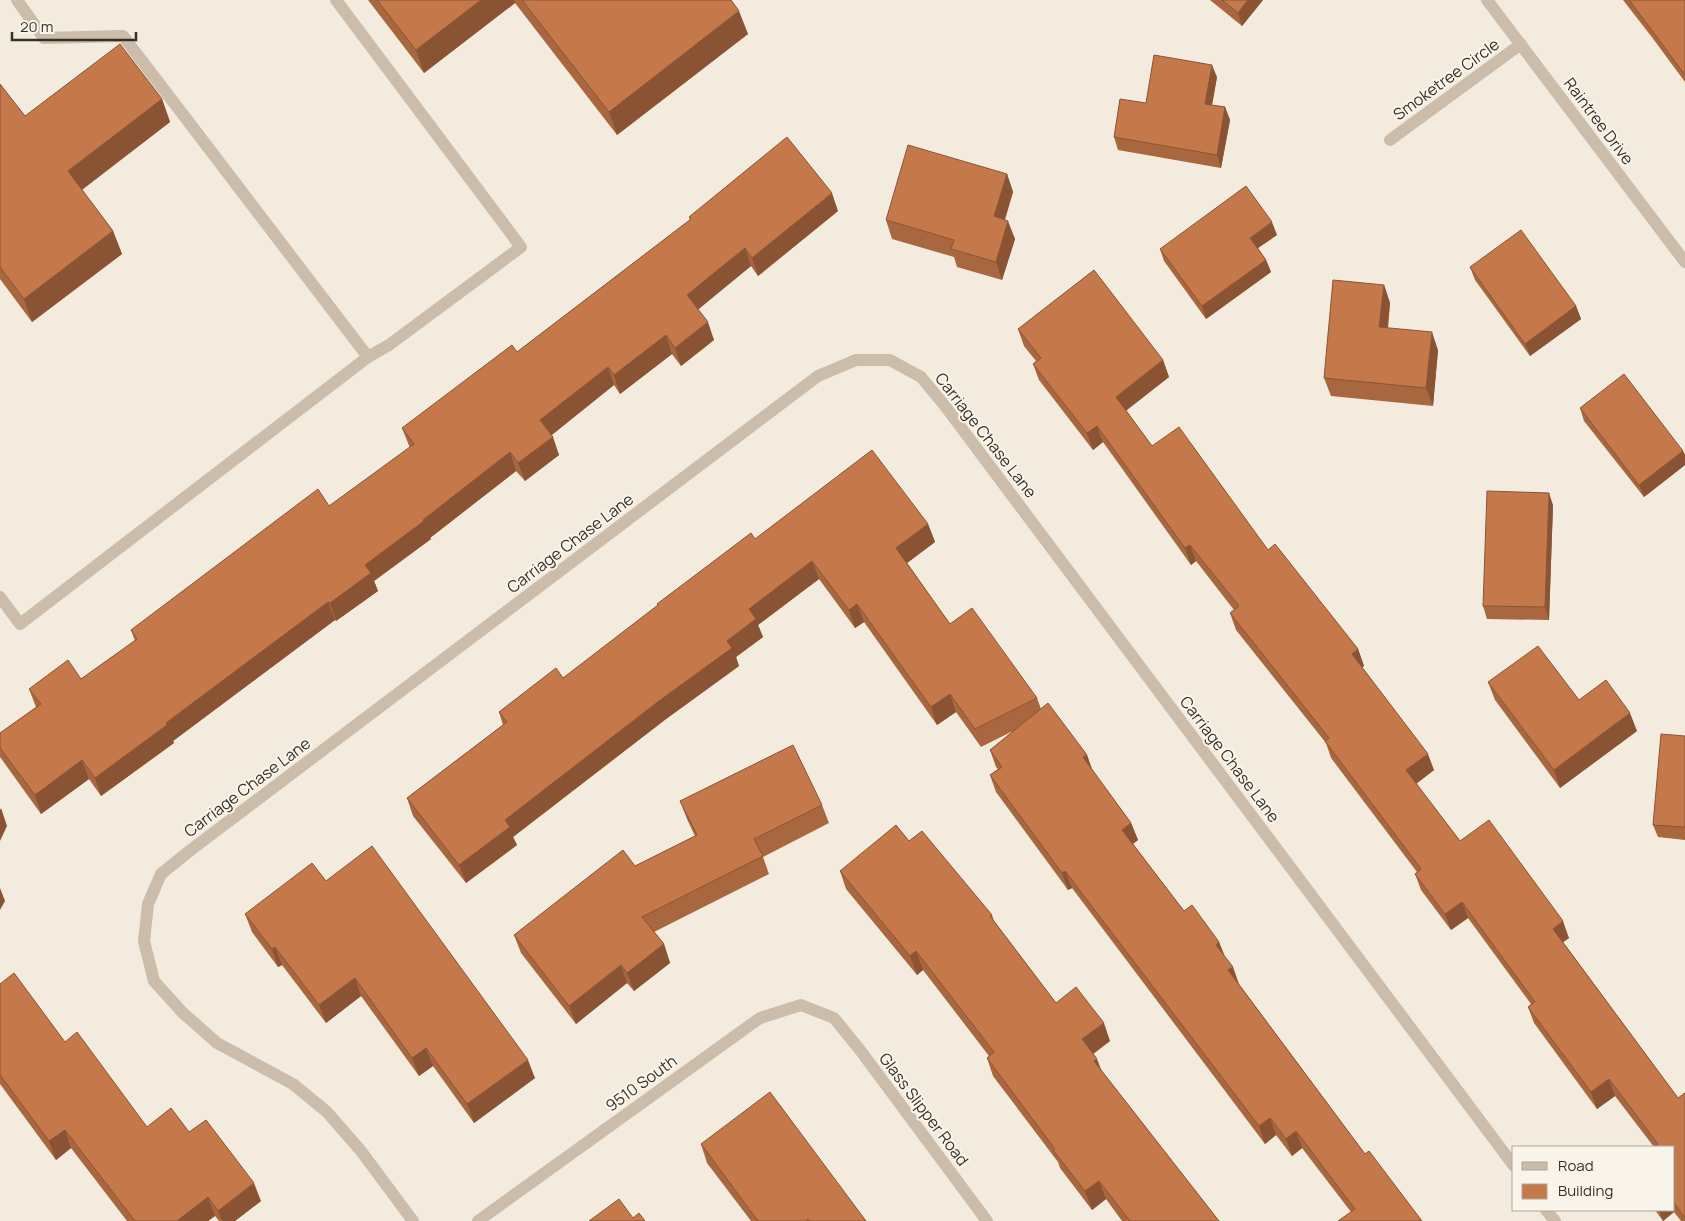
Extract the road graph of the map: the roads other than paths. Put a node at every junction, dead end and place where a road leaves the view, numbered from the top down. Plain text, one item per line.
1 (17, 0) edge
2 (336, 0) edge
3 (1487, 0) edge
4 (1521, 44) junction
5 (1390, 140) dead end
6 (1685, 262) edge
7 (368, 357) junction
8 (0, 597) edge
9 (834, 1018) joint
10 (1512, 1163) edge
11 (1547, 1211) edge
12 (413, 1221) edge
13 (478, 1221) edge
14 (987, 1221) edge
15 (1555, 1221) edge

1 - 7 street
2 - 7 street
3 - 4 street, Raintree Drive
4 - 5 street, Smoketree Circle
4 - 6 street, Raintree Drive
7 - 8 street
9 - 13 street, 9510 South
9 - 14 street, Glass Slipper Road
10 - 12 street, Carriage Chase Lane
11 - 15 street

